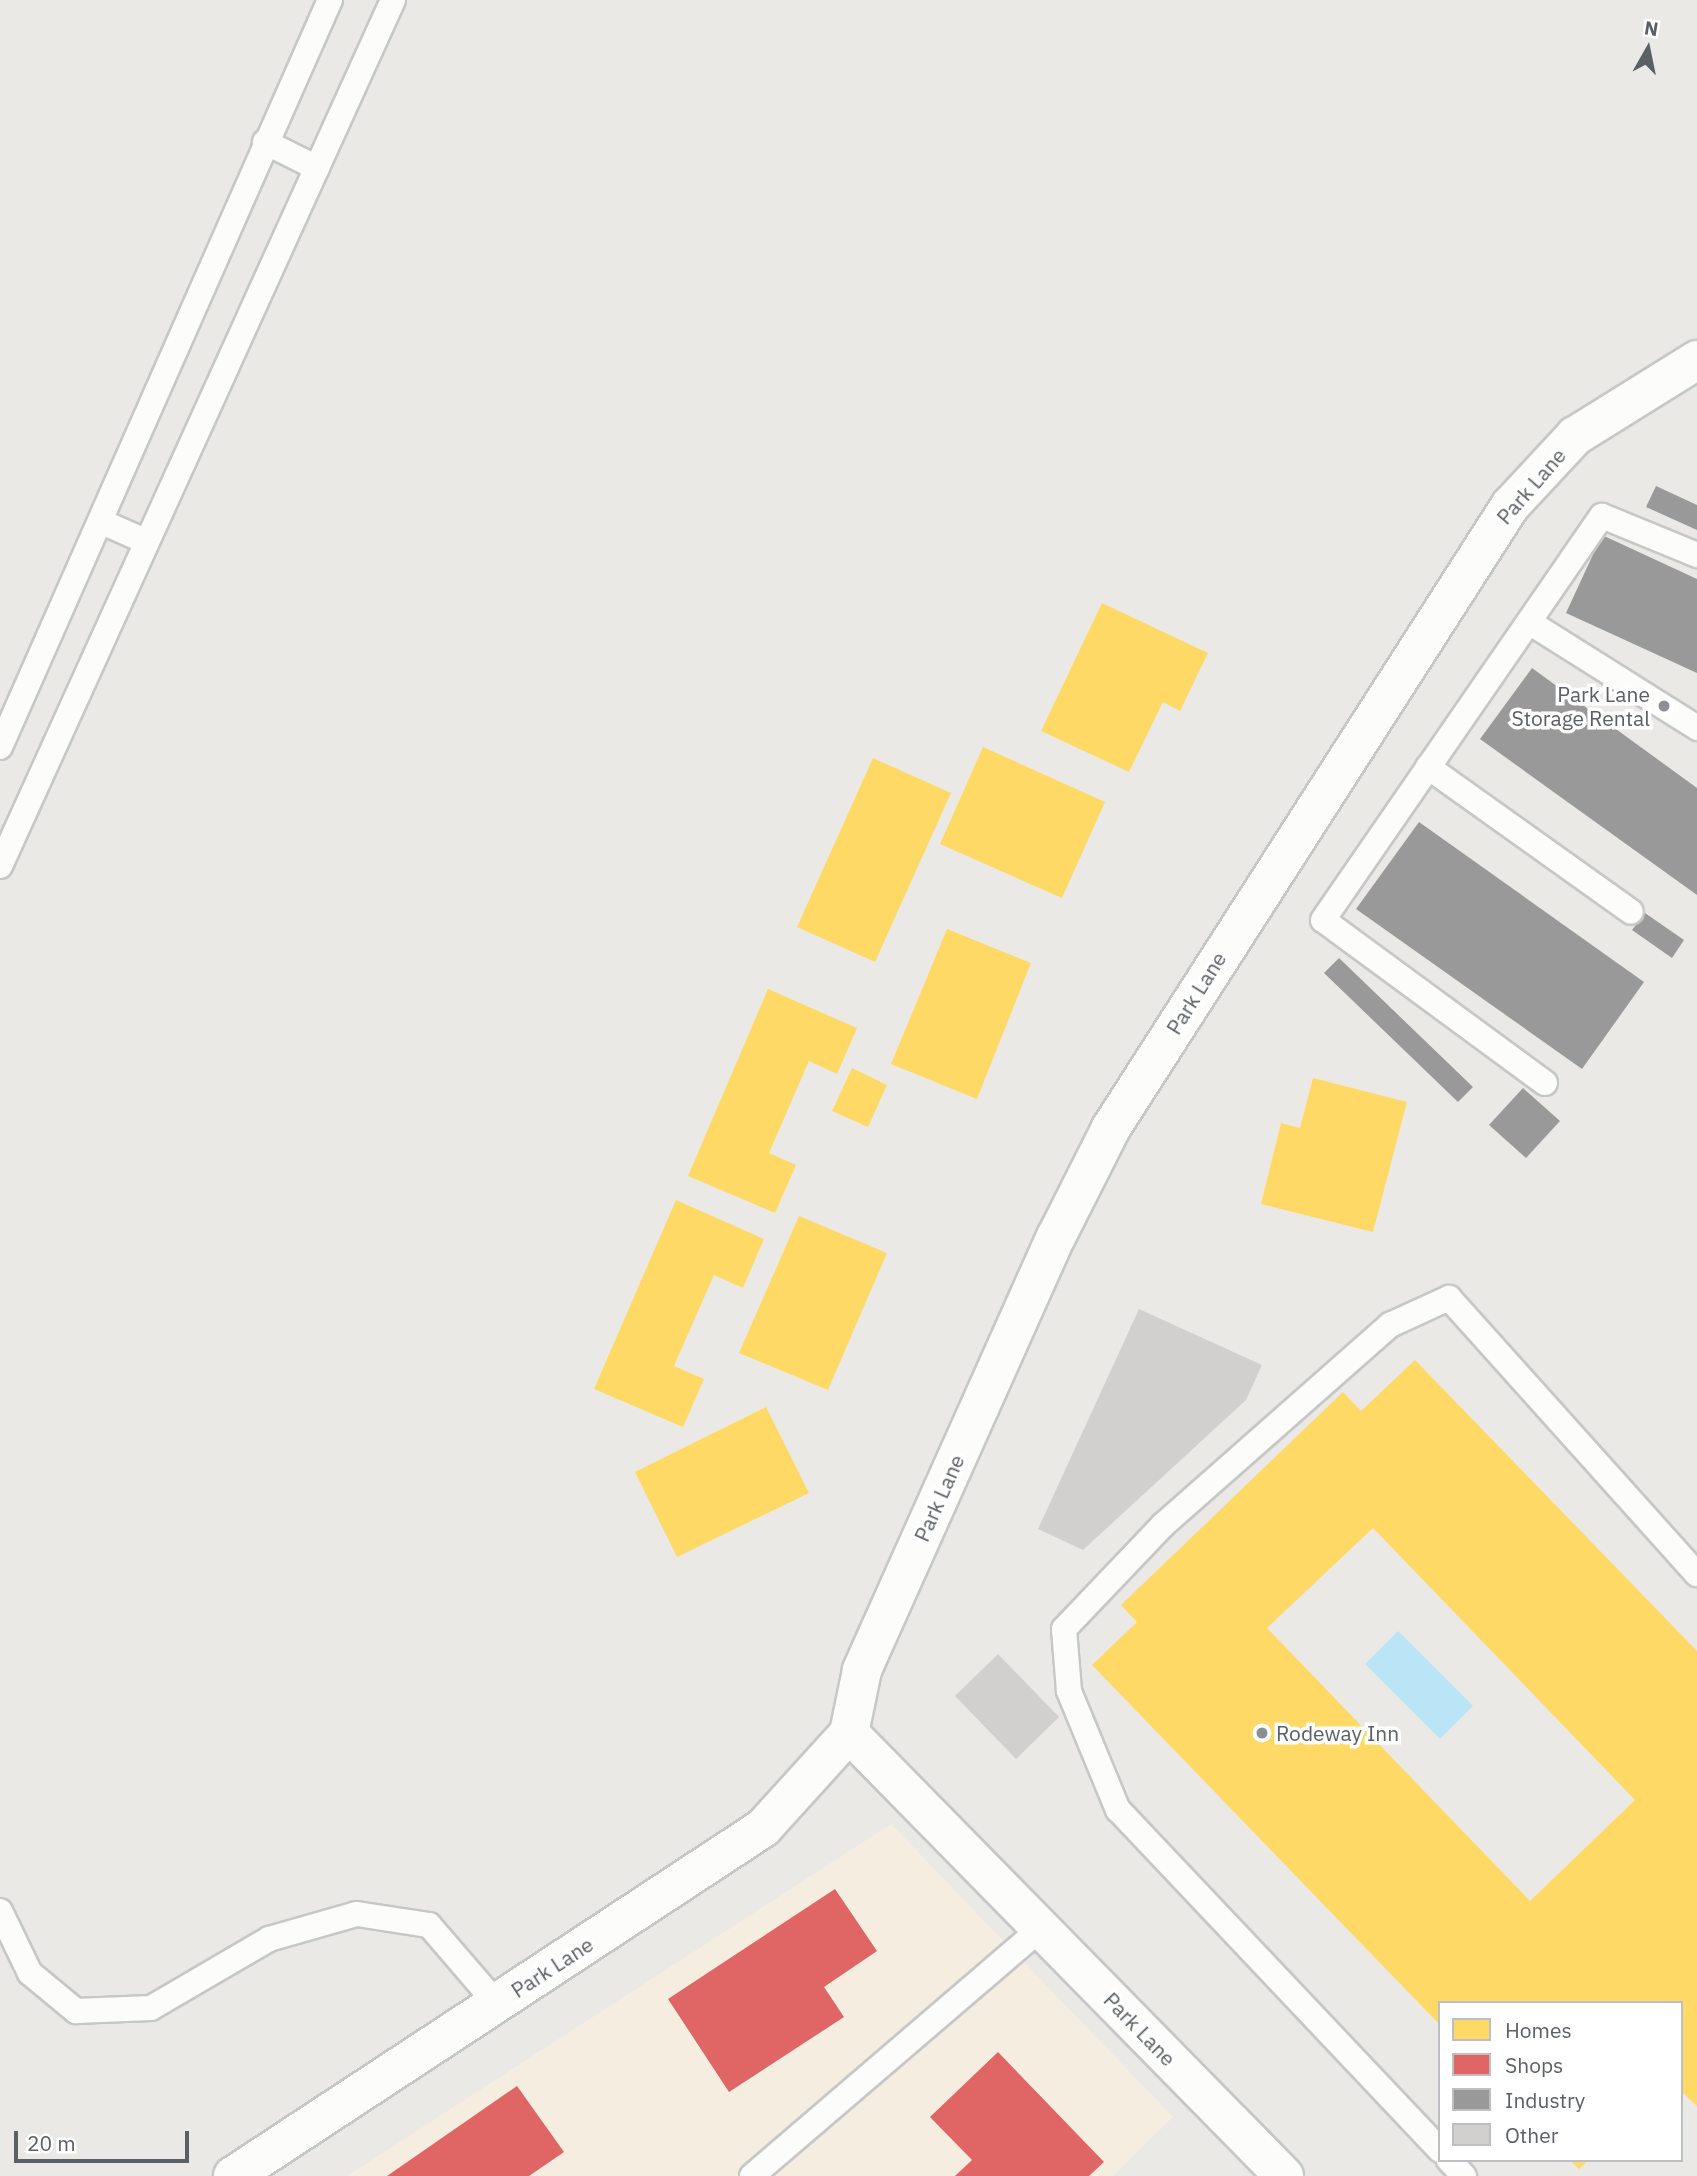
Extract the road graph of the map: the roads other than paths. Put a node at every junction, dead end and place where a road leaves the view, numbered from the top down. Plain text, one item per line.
1 (330, 0) edge
2 (393, 0) edge
3 (265, 142) junction
4 (317, 168) junction
5 (1697, 359) edge
6 (102, 522) junction
7 (145, 541) junction
8 (1697, 555) edge
9 (1529, 622) junction
10 (1697, 727) edge
11 (0, 747) edge
12 (1428, 767) junction
13 (0, 866) edge
14 (1631, 912) dead end
15 (1545, 1083) dead end
16 (1697, 1574) edge
17 (849, 1733) junction
18 (0, 1911) edge
19 (1041, 1928) junction
20 (496, 2003) junction
21 (1438, 2148) edge
22 (1451, 2162) edge
23 (1268, 2171) edge
24 (233, 2176) edge
25 (752, 2176) edge
26 (1464, 2176) edge

1 - 3 lane
2 - 4 lane
3 - 4 lane
3 - 6 lane
4 - 7 lane
5 - 17 street, Park Lane
6 - 7 lane
6 - 11 lane
7 - 13 lane
8 - 9 lane
9 - 10 lane
9 - 12 lane
12 - 14 lane
12 - 15 lane
16 - 21 lane
17 - 19 street, Park Lane
17 - 20 street, Park Lane
18 - 20 lane
19 - 23 street, Park Lane
19 - 25 lane
20 - 24 street, Park Lane
22 - 26 lane

